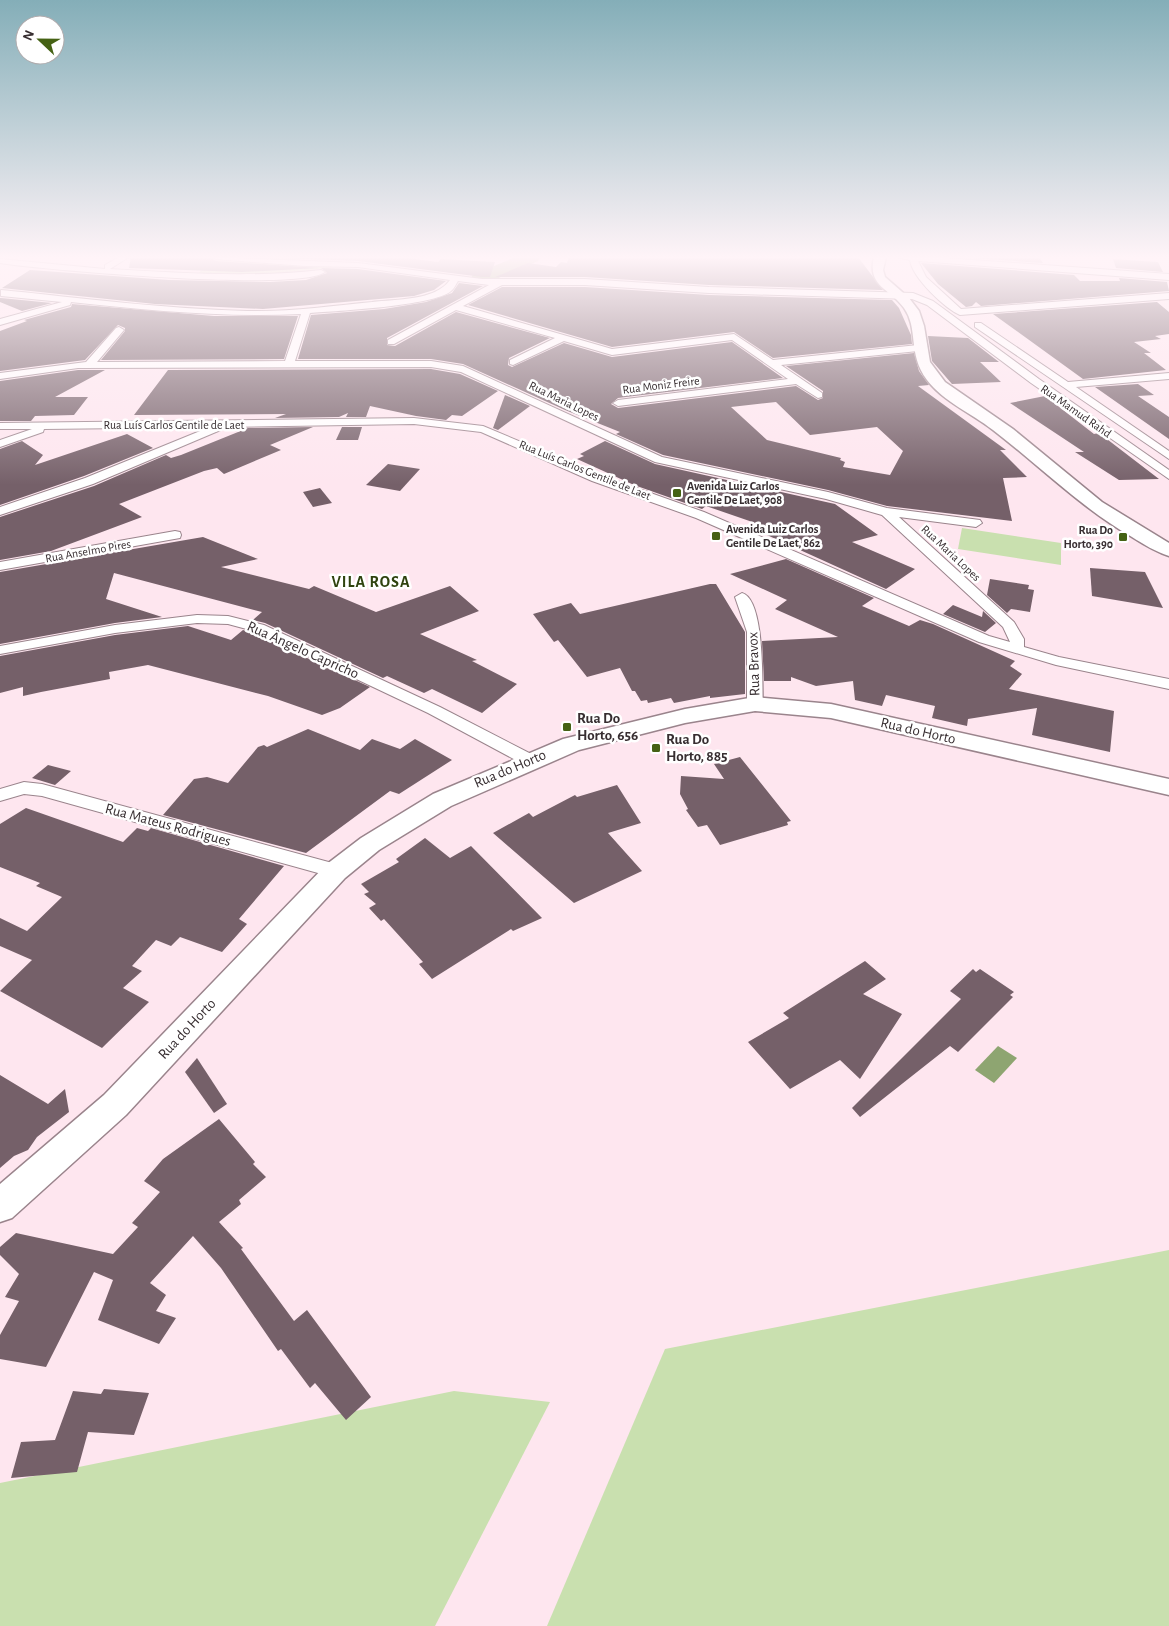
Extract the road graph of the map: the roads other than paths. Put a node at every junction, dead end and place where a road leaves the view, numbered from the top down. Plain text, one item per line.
1 (117, 333) edge
2 (299, 333) edge
3 (408, 333) edge
4 (545, 333) edge
5 (916, 333) edge
6 (970, 333) edge
7 (990, 333) edge
8 (563, 338) junction
9 (391, 342) dead end
10 (918, 348) junction
11 (512, 362) dead end
12 (770, 363) junction
13 (89, 365) junction
14 (289, 365) junction
15 (0, 376) edge
16 (1169, 376) edge
17 (797, 381) junction
18 (1066, 385) junction
19 (818, 395) dead end
20 (618, 403) dead end
21 (226, 424) junction
22 (0, 426) edge
23 (47, 426) junction
24 (0, 444) edge
25 (1169, 456) edge
26 (1169, 475) edge
27 (0, 510) edge
28 (886, 512) junction
29 (976, 524) dead end
30 (175, 535) dead end
31 (1169, 550) edge
32 (0, 566) edge
33 (742, 597) dead end
34 (0, 650) edge
35 (1017, 650) junction
36 (1169, 684) edge
37 (755, 704) junction
38 (529, 760) junction
39 (1169, 787) edge
40 (0, 795) edge
41 (336, 871) junction
42 (0, 1206) edge

1 - 13 street
2 - 14 street
3 - 9 street
4 - 8 street
5 - 10 street
6 - 26 street, Rua Mamud Rahd
7 - 18 street, Rua Mamud Rahd
8 - 11 street
8 - 12 street
10 - 12 street
10 - 31 street
12 - 17 street
13 - 14 street, Rua Maria Lopes
13 - 15 street, Rua Maria Lopes
14 - 28 street, Rua Maria Lopes
16 - 18 street
17 - 19 street
17 - 20 street, Rua Moniz Freire
18 - 25 street, Rua Mamud Rahd
21 - 23 street, Rua Luís Carlos Gentile de Laet
21 - 27 street
21 - 35 street, Rua Luís Carlos Gentile de Laet
22 - 23 street, Rua Luís Carlos Gentile de Laet
23 - 24 street
28 - 29 street
28 - 35 street, Rua Maria Lopes
30 - 32 street, Rua Anselmo Pires
33 - 37 street, Rua Bravox
34 - 38 street, Rua Ângelo Capricho
35 - 36 street, Rua Luís Carlos Gentile de Laet
37 - 38 street, Rua do Horto
37 - 39 street, Rua do Horto
38 - 41 street, Rua do Horto
40 - 41 street, Rua Mateus Rodrigues
41 - 42 street, Rua do Horto

